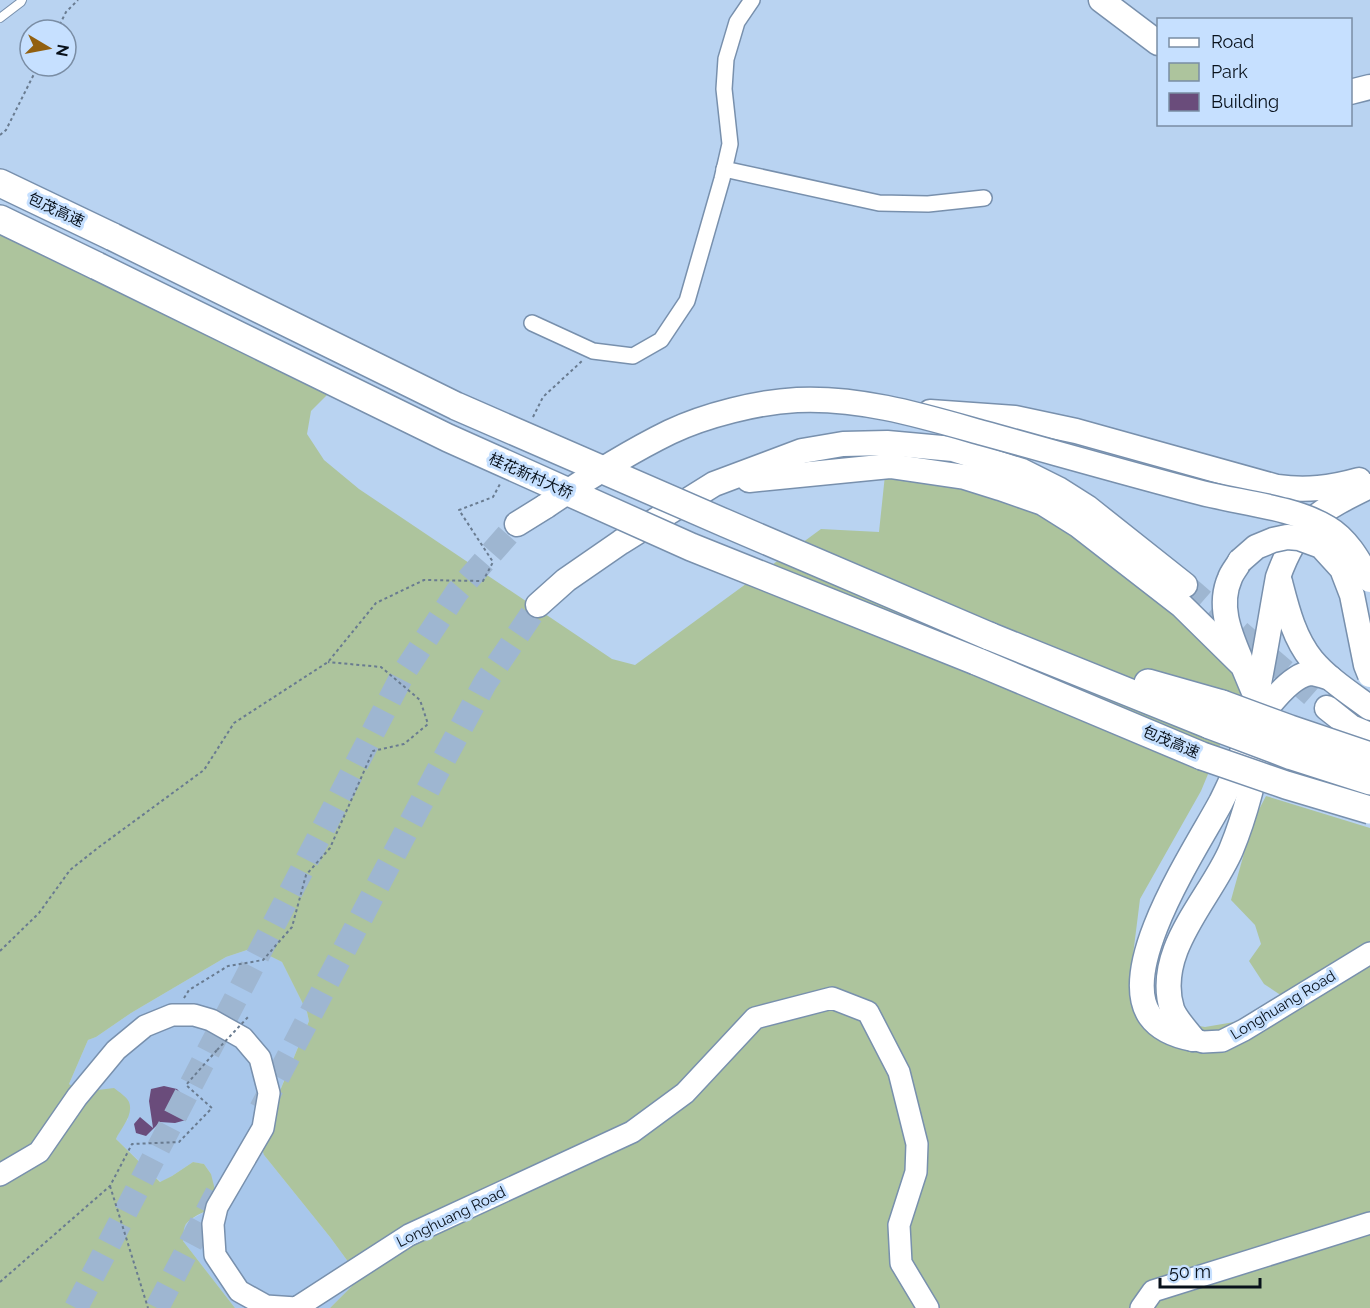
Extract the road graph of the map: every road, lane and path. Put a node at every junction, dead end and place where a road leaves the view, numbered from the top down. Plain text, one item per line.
1 (22, 0) edge
2 (78, 0) edge
3 (752, 0) edge
4 (1101, 0) edge
5 (1127, 0) edge
6 (0, 18) edge
7 (63, 18) edge
8 (1157, 23) edge
9 (1157, 42) edge
10 (1370, 77) edge
11 (32, 78) edge
12 (1352, 82) edge
13 (1370, 87) edge
14 (1352, 92) edge
15 (0, 135) edge
16 (724, 169) junction
17 (0, 183) edge
18 (984, 198) dead end
19 (0, 219) edge
20 (532, 323) dead end
21 (593, 351) junction
22 (893, 410) junction
23 (533, 417) dead end
24 (503, 477) dead end
25 (1370, 477) edge
26 (714, 484) junction
27 (1370, 486) edge
28 (1370, 498) edge
29 (517, 524) tunnel mouth
30 (1278, 577) junction
31 (1370, 580) edge
32 (1185, 585) tunnel mouth
33 (538, 605) tunnel mouth
34 (1287, 612) junction
35 (976, 661) joint
36 (328, 662) junction
37 (1244, 666) junction
38 (1370, 675) edge
39 (1330, 678) junction
40 (1263, 700) junction
41 (1327, 708) tunnel mouth
42 (1370, 708) edge
43 (1216, 715) junction
44 (1370, 735) edge
45 (1370, 756) edge
46 (1231, 779) junction
47 (1370, 782) edge
48 (1370, 810) edge
49 (1220, 870) junction
50 (0, 951) edge
51 (1370, 953) edge
52 (172, 1015) junction
53 (249, 1016) dead end
54 (1193, 1039) junction
55 (0, 1174) edge
56 (110, 1186) junction
57 (1370, 1223) edge
58 (0, 1282) edge
59 (148, 1308) edge
60 (928, 1308) edge
61 (1141, 1308) edge

1 - 6 lane
2 - 7 path
3 - 16 street
4 - 9 main road
5 - 8 main road
10 - 12 main road
11 - 15 path
13 - 14 main road
16 - 18 street
16 - 21 street
17 - 43 highway, 包茂高速, bridge
19 - 35 highway, 桂花新村大桥, bridge
20 - 21 street
21 - 23 path
22 - 25 main road, bridge
22 - 29 main road, bridge
22 - 31 main road, bridge
24 - 36 path
26 - 32 main road
26 - 33 main road, bridge
26 - 37 main road
27 - 30 main road
28 - 34 main road
30 - 34 main road
30 - 40 main road
34 - 39 main road
34 - 40 main road
35 - 48 highway, 包茂高速, bridge
36 - 50 path
36 - 52 path
37 - 38 main road, bridge
37 - 40 main road
39 - 40 main road
39 - 42 main road
40 - 46 main road
40 - 49 main road
41 - 44 main road
43 - 45 highway, bridge
43 - 47 highway, 包茂高速, bridge
46 - 49 main road
46 - 54 main road
49 - 54 main road
51 - 54 main road, Longhuang Road
52 - 55 main road, Longhuang Road
52 - 60 main road, Longhuang Road
53 - 56 path, bridge
56 - 58 path
56 - 59 path
57 - 61 main road

